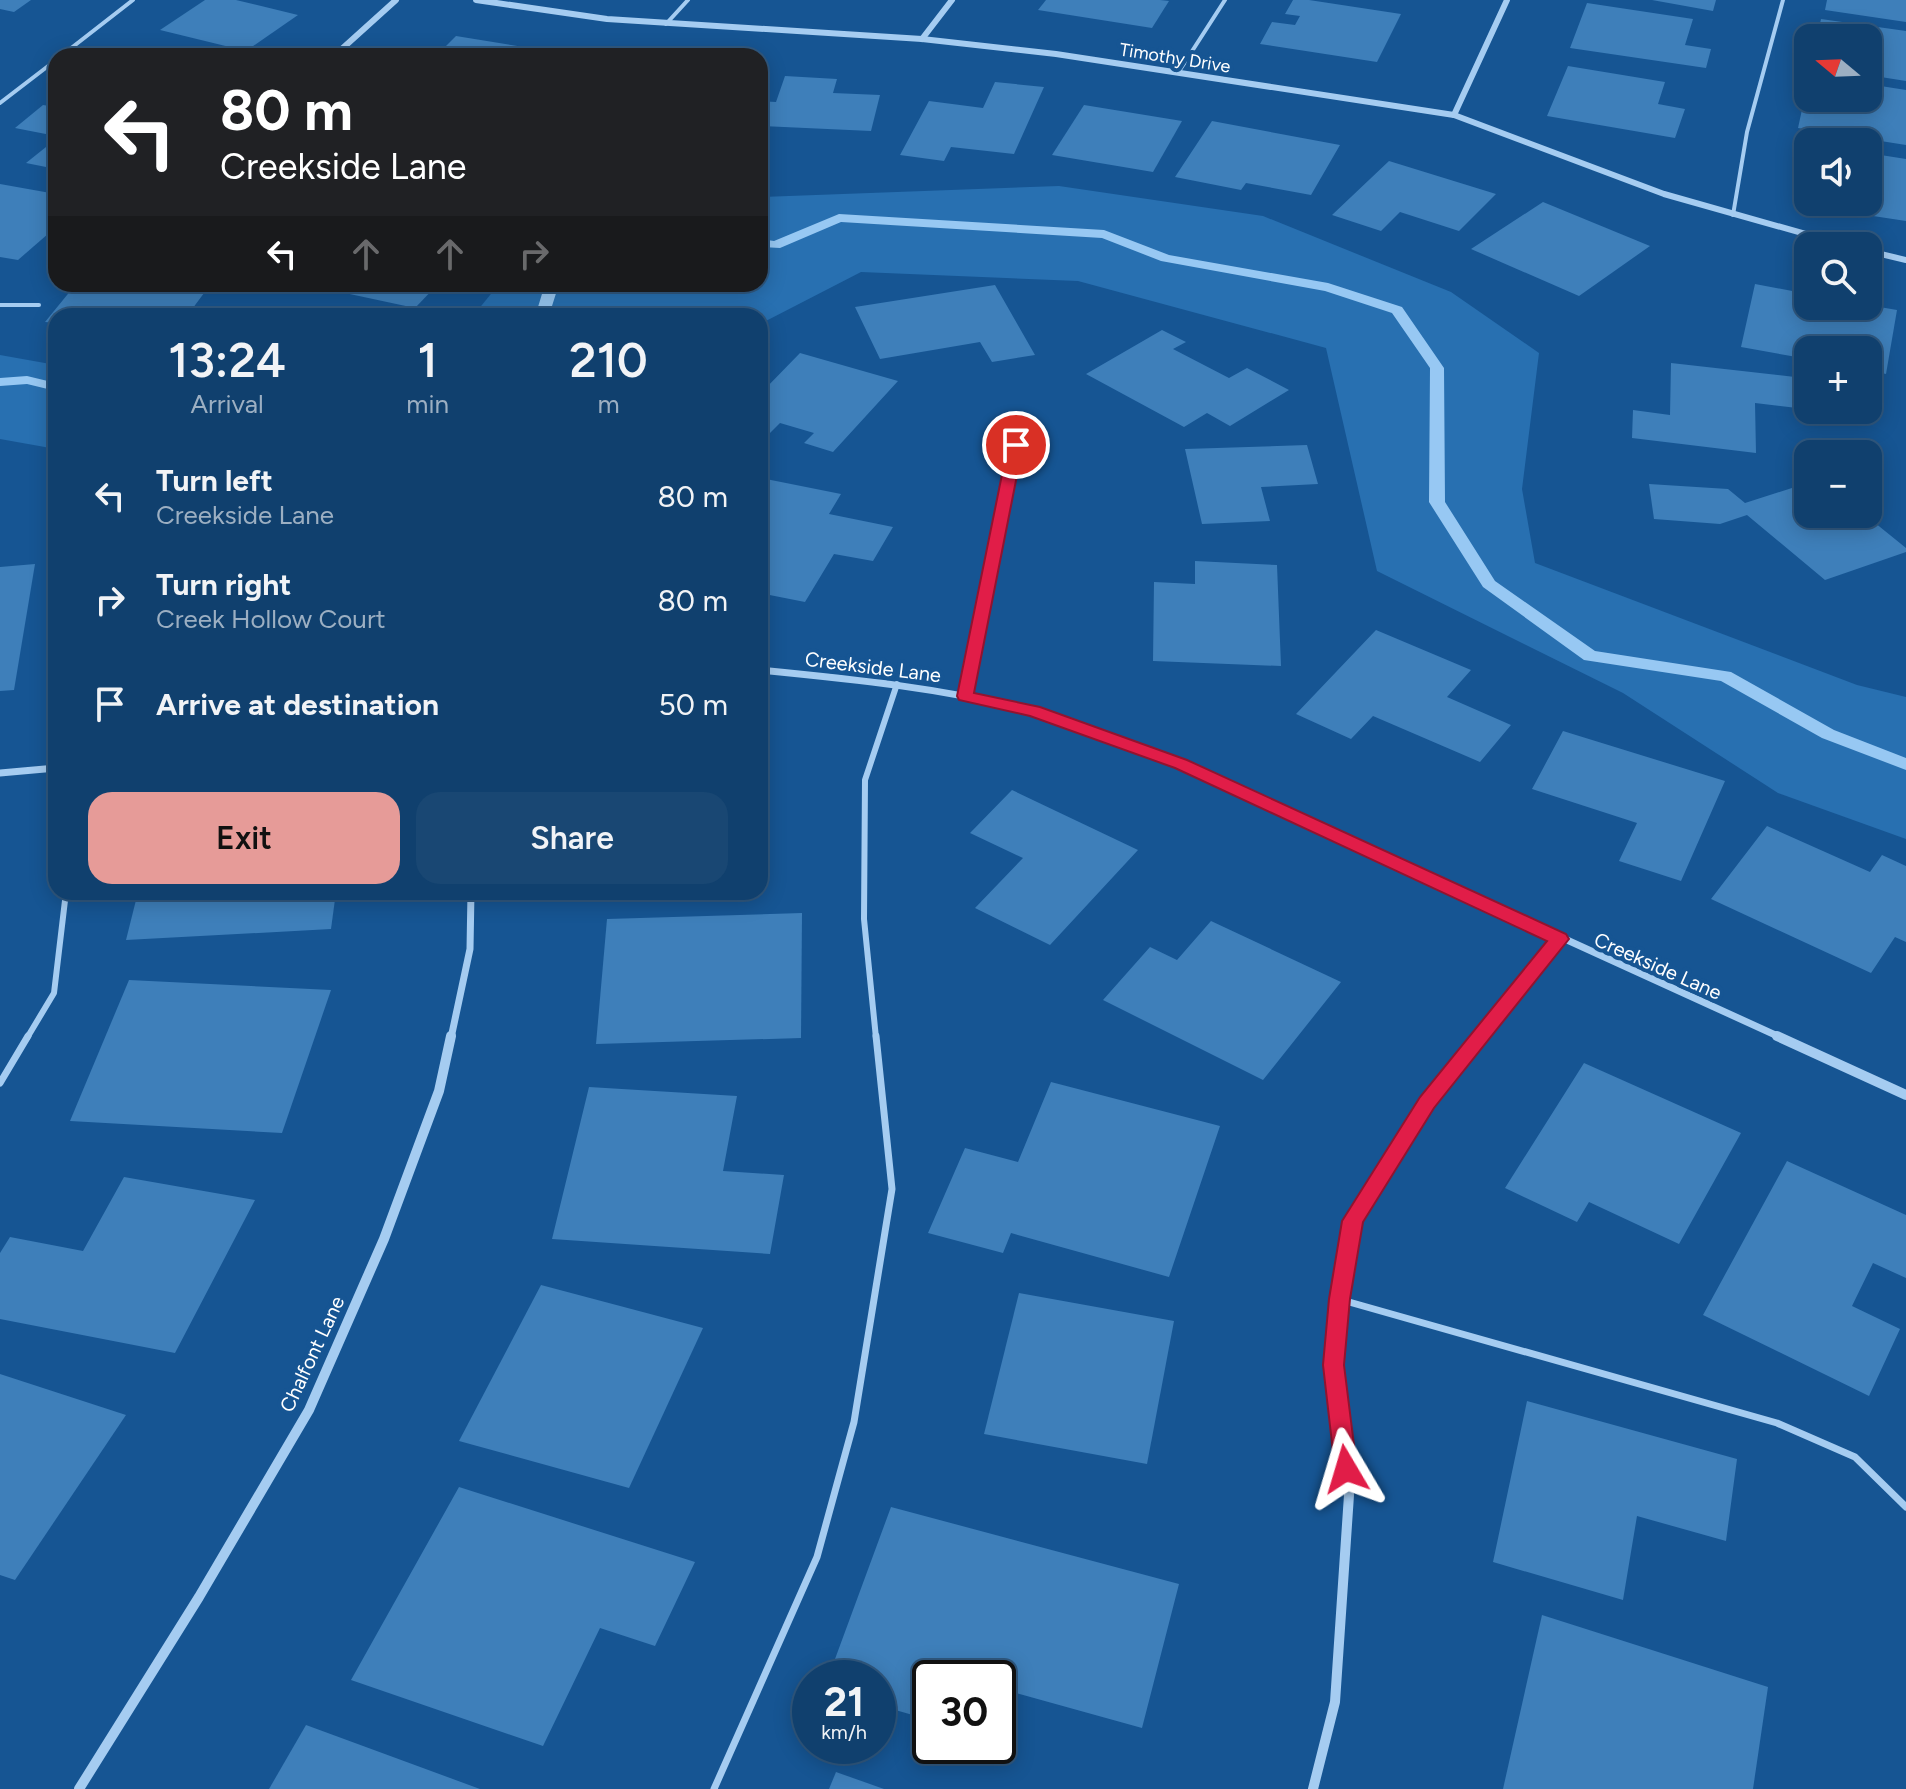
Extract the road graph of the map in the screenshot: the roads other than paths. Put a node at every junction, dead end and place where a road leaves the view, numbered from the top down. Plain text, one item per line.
1 (133, 0) edge
2 (396, 0) edge
3 (476, 0) edge
4 (688, 0) edge
5 (952, 0) edge
6 (1225, 0) edge
7 (1507, 0) edge
8 (1783, 0) edge
9 (665, 24) junction
10 (922, 39) junction
11 (71, 48) edge
12 (343, 48) edge
13 (48, 66) edge
14 (1178, 73) junction
15 (0, 103) edge
16 (1454, 115) junction
17 (1733, 215) junction
18 (1796, 232) edge
19 (1882, 254) edge
20 (1906, 260) edge
21 (0, 305) edge
22 (39, 305) dead end
23 (1016, 445) dead end
24 (768, 671) edge
25 (897, 684) junction
26 (965, 696) junction
27 (48, 769) edge
28 (0, 773) edge
29 (65, 900) edge
30 (471, 900) edge
31 (1559, 939) junction
32 (0, 1083) edge
33 (1906, 1095) edge
34 (1340, 1299) junction
35 (1906, 1507) edge
36 (79, 1789) edge
37 (714, 1789) edge
38 (1313, 1789) edge

1 - 11 lane
2 - 12 street
3 - 9 street, Timothy Drive
4 - 9 lane
5 - 10 street
6 - 14 lane
7 - 16 street
8 - 17 lane
9 - 10 street, Timothy Drive
10 - 14 street, Timothy Drive
13 - 15 lane
14 - 16 street, Timothy Drive
16 - 17 street, Timothy Drive
17 - 18 street, Timothy Drive
19 - 20 street
21 - 22 lane
23 - 26 street
24 - 25 street, Creekside Lane
25 - 26 street, Creekside Lane
25 - 37 lane
26 - 31 street, Creekside Lane
27 - 28 street
29 - 32 lane
30 - 36 street, Chalfont Lane
31 - 33 street, Creekside Lane
31 - 34 street
34 - 35 lane
34 - 38 street

